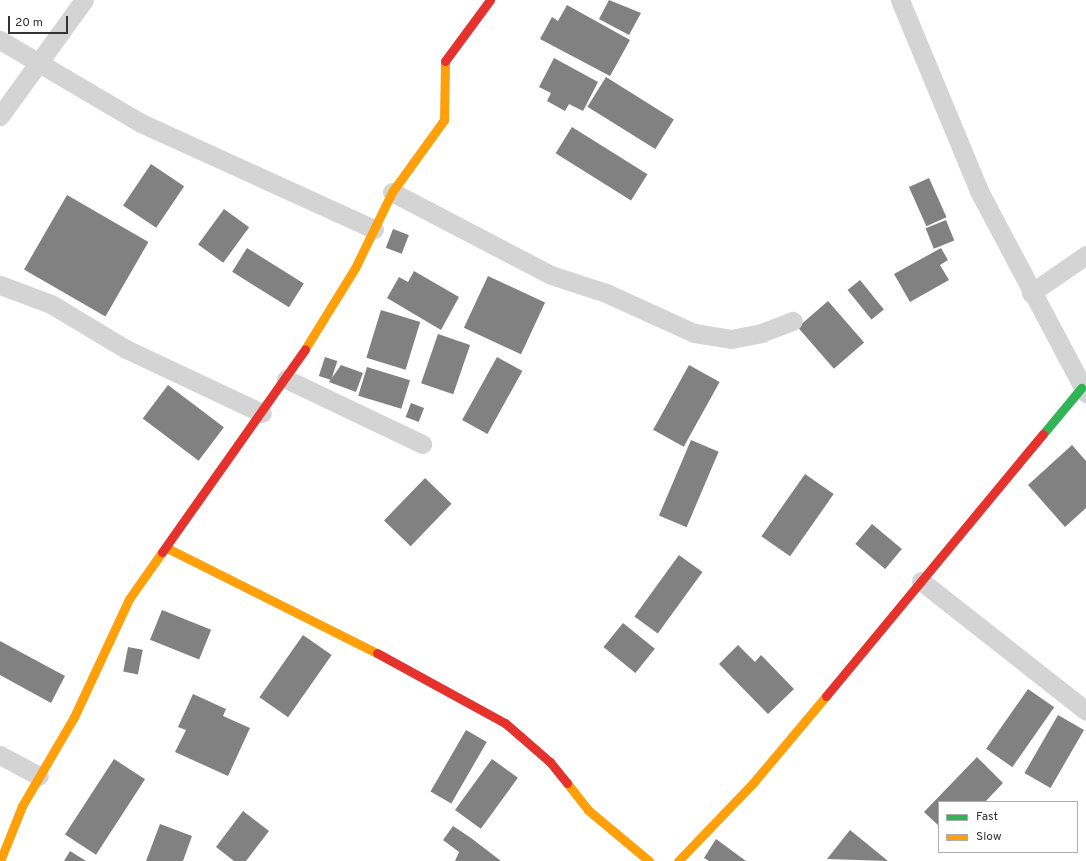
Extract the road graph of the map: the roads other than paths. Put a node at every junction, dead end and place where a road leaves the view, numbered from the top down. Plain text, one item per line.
1 (84, 0) edge
2 (490, 0) edge
3 (900, 0) edge
4 (0, 40) edge
5 (38, 61) junction
6 (0, 116) edge
7 (392, 192) junction
8 (374, 229) junction
9 (1086, 254) edge
10 (0, 285) edge
11 (1031, 293) junction
12 (793, 321) dead end
13 (286, 380) junction
14 (1084, 391) edge
15 (262, 413) junction
16 (422, 444) dead end
17 (167, 548) junction
18 (921, 581) junction
19 (1086, 711) edge
20 (0, 755) edge
21 (39, 776) junction
22 (0, 861) edge
23 (649, 861) edge
24 (678, 861) edge

1 - 5 street
2 - 7 street
3 - 11 street
4 - 5 street
5 - 6 street
5 - 8 street
7 - 8 street
7 - 12 street
8 - 13 street
9 - 11 street
10 - 15 street
11 - 14 street
13 - 15 street
13 - 16 street
14 - 18 street
15 - 17 street
17 - 21 street
17 - 23 street
18 - 19 street
18 - 24 street
20 - 21 street
21 - 22 street

